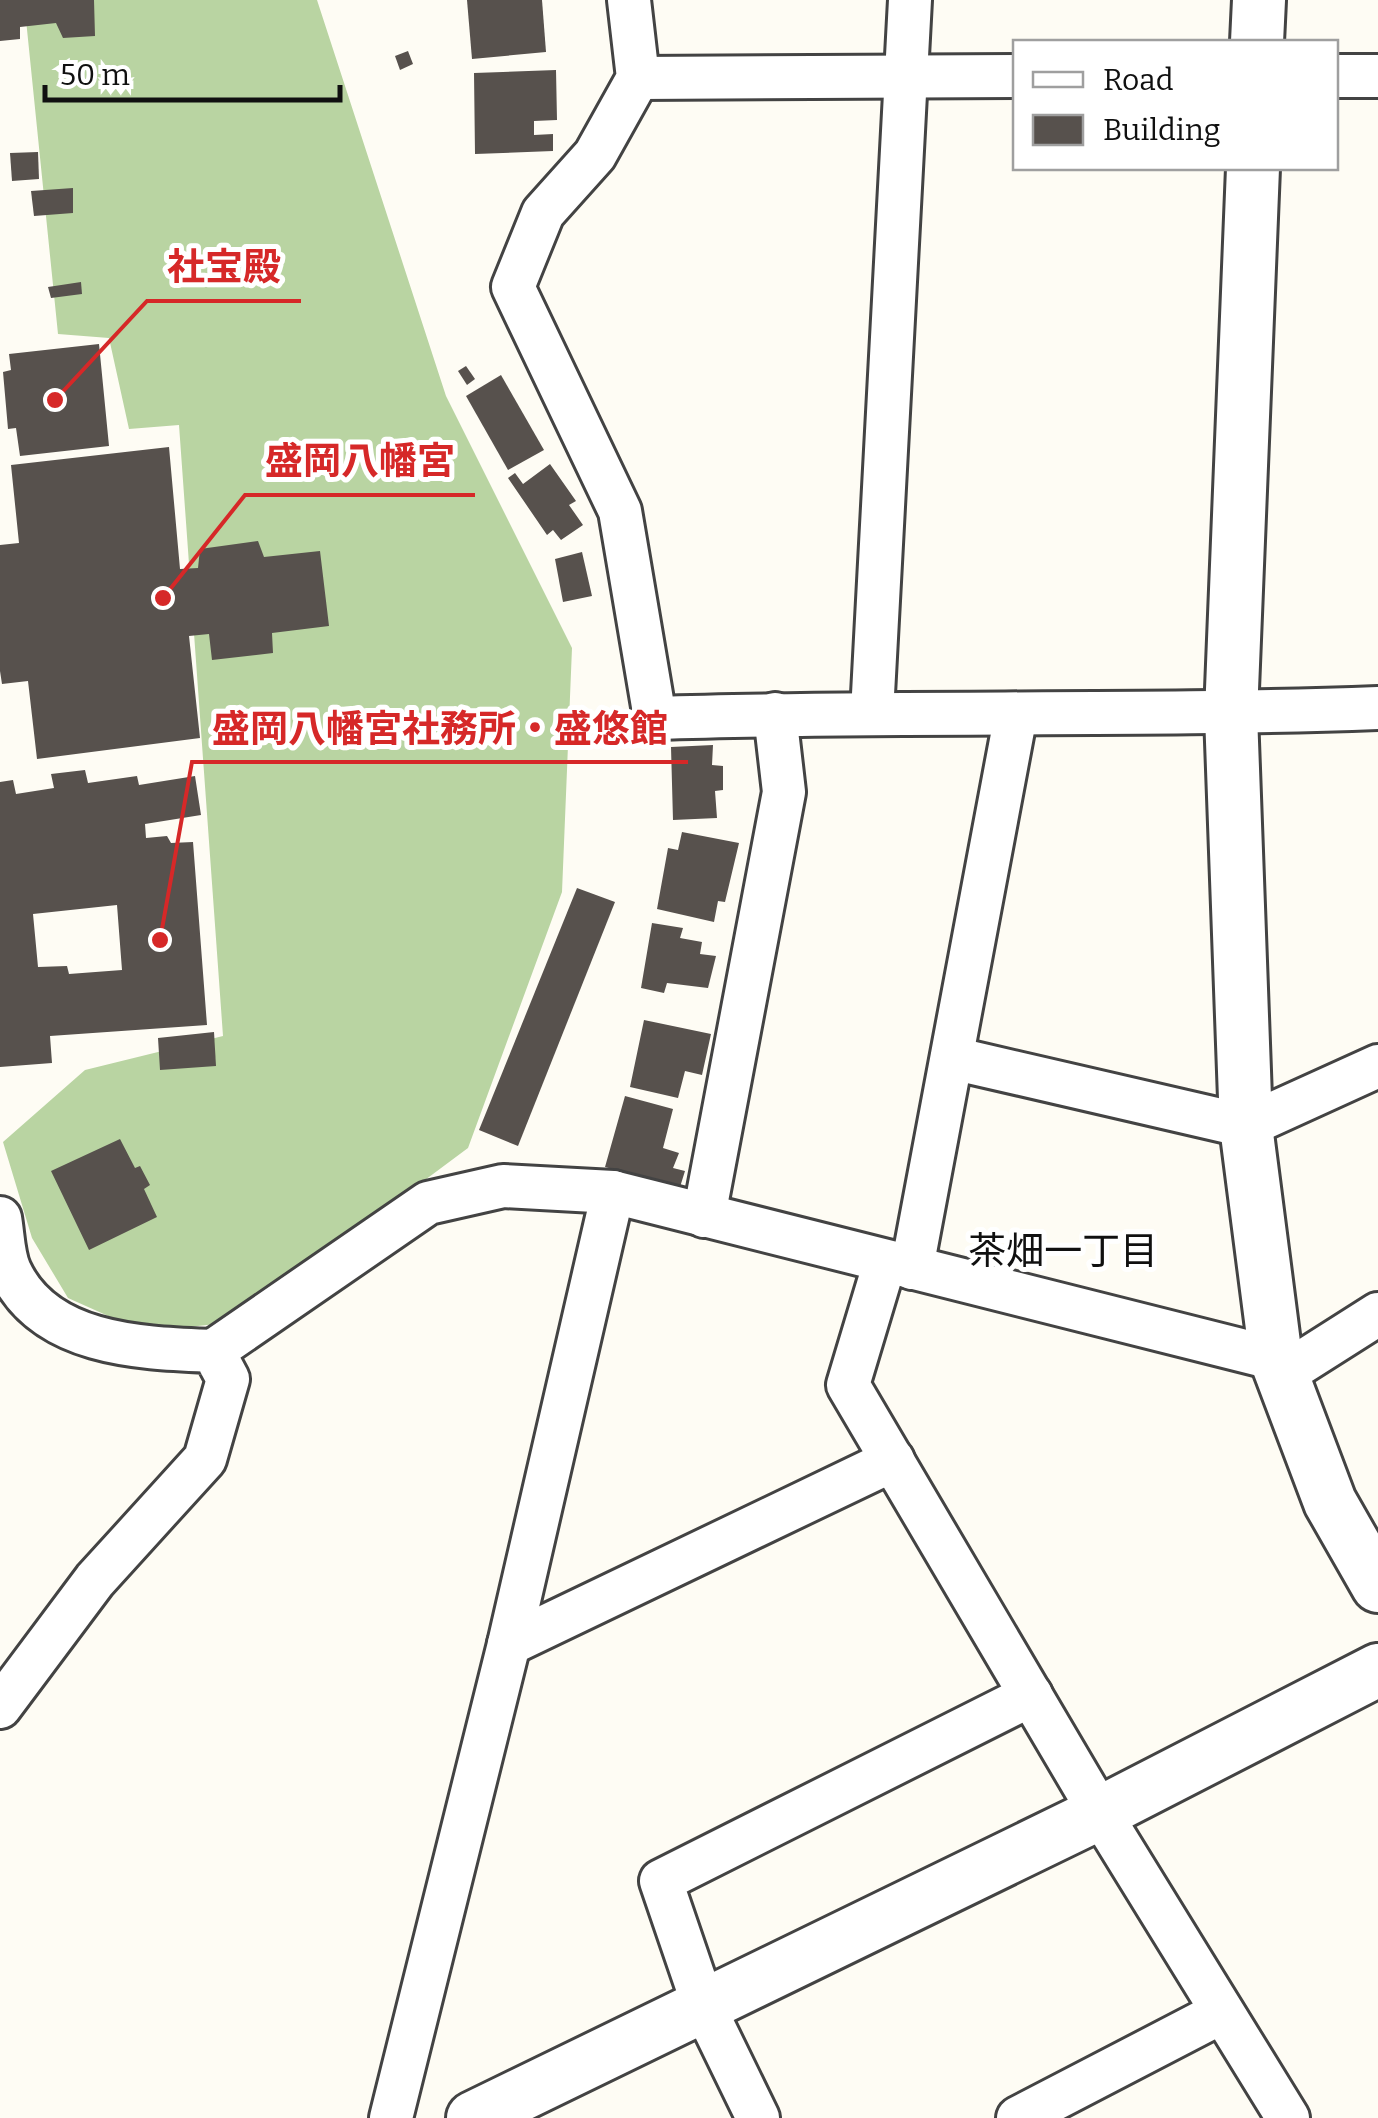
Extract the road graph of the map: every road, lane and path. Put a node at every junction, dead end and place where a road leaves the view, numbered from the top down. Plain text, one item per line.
1 (629, 0) edge
2 (910, 0) edge
3 (1259, 0) edge
4 (1258, 40) edge
5 (1013, 76) edge
6 (1338, 76) edge
7 (1378, 76) edge
8 (906, 77) junction
9 (638, 78) junction
10 (1252, 170) edge
11 (1378, 708) edge
12 (872, 713) junction
13 (776, 714) junction
14 (1016, 714) junction
15 (1231, 714) junction
16 (952, 1058) junction
17 (1378, 1066) edge
18 (1246, 1126) junction
19 (612, 1192) junction
20 (704, 1216) junction
21 (0, 1218) edge
22 (899, 1265) junction
23 (1378, 1314) edge
24 (214, 1351) junction
25 (1279, 1367) junction
26 (893, 1460) junction
27 (1378, 1586) edge
28 (509, 1644) junction
29 (1378, 1670) edge
30 (1031, 1695) junction
31 (0, 1708) edge
32 (1100, 1812) junction
33 (704, 2007) junction
34 (1222, 2012) junction
35 (391, 2118) edge
36 (474, 2118) edge
37 (758, 2118) edge
38 (1018, 2118) edge
39 (1288, 2118) edge

1 - 9 street
2 - 8 street
3 - 4 street
5 - 8 street
6 - 7 street
8 - 9 street
8 - 12 street
9 - 13 street
10 - 15 street
11 - 15 street
12 - 13 street
12 - 14 street
13 - 20 street
14 - 15 street
14 - 16 street
15 - 18 street
16 - 18 street
16 - 22 street
17 - 18 street
18 - 25 street
19 - 20 street
19 - 24 street
19 - 28 street
20 - 22 street
21 - 24 street
22 - 25 street
22 - 26 street
23 - 25 street
24 - 31 street
25 - 27 street
26 - 28 street
26 - 30 street
28 - 35 street
29 - 32 street
30 - 32 street
30 - 33 street
32 - 33 street
32 - 34 street
33 - 36 street
33 - 37 street
34 - 38 street
34 - 39 street

